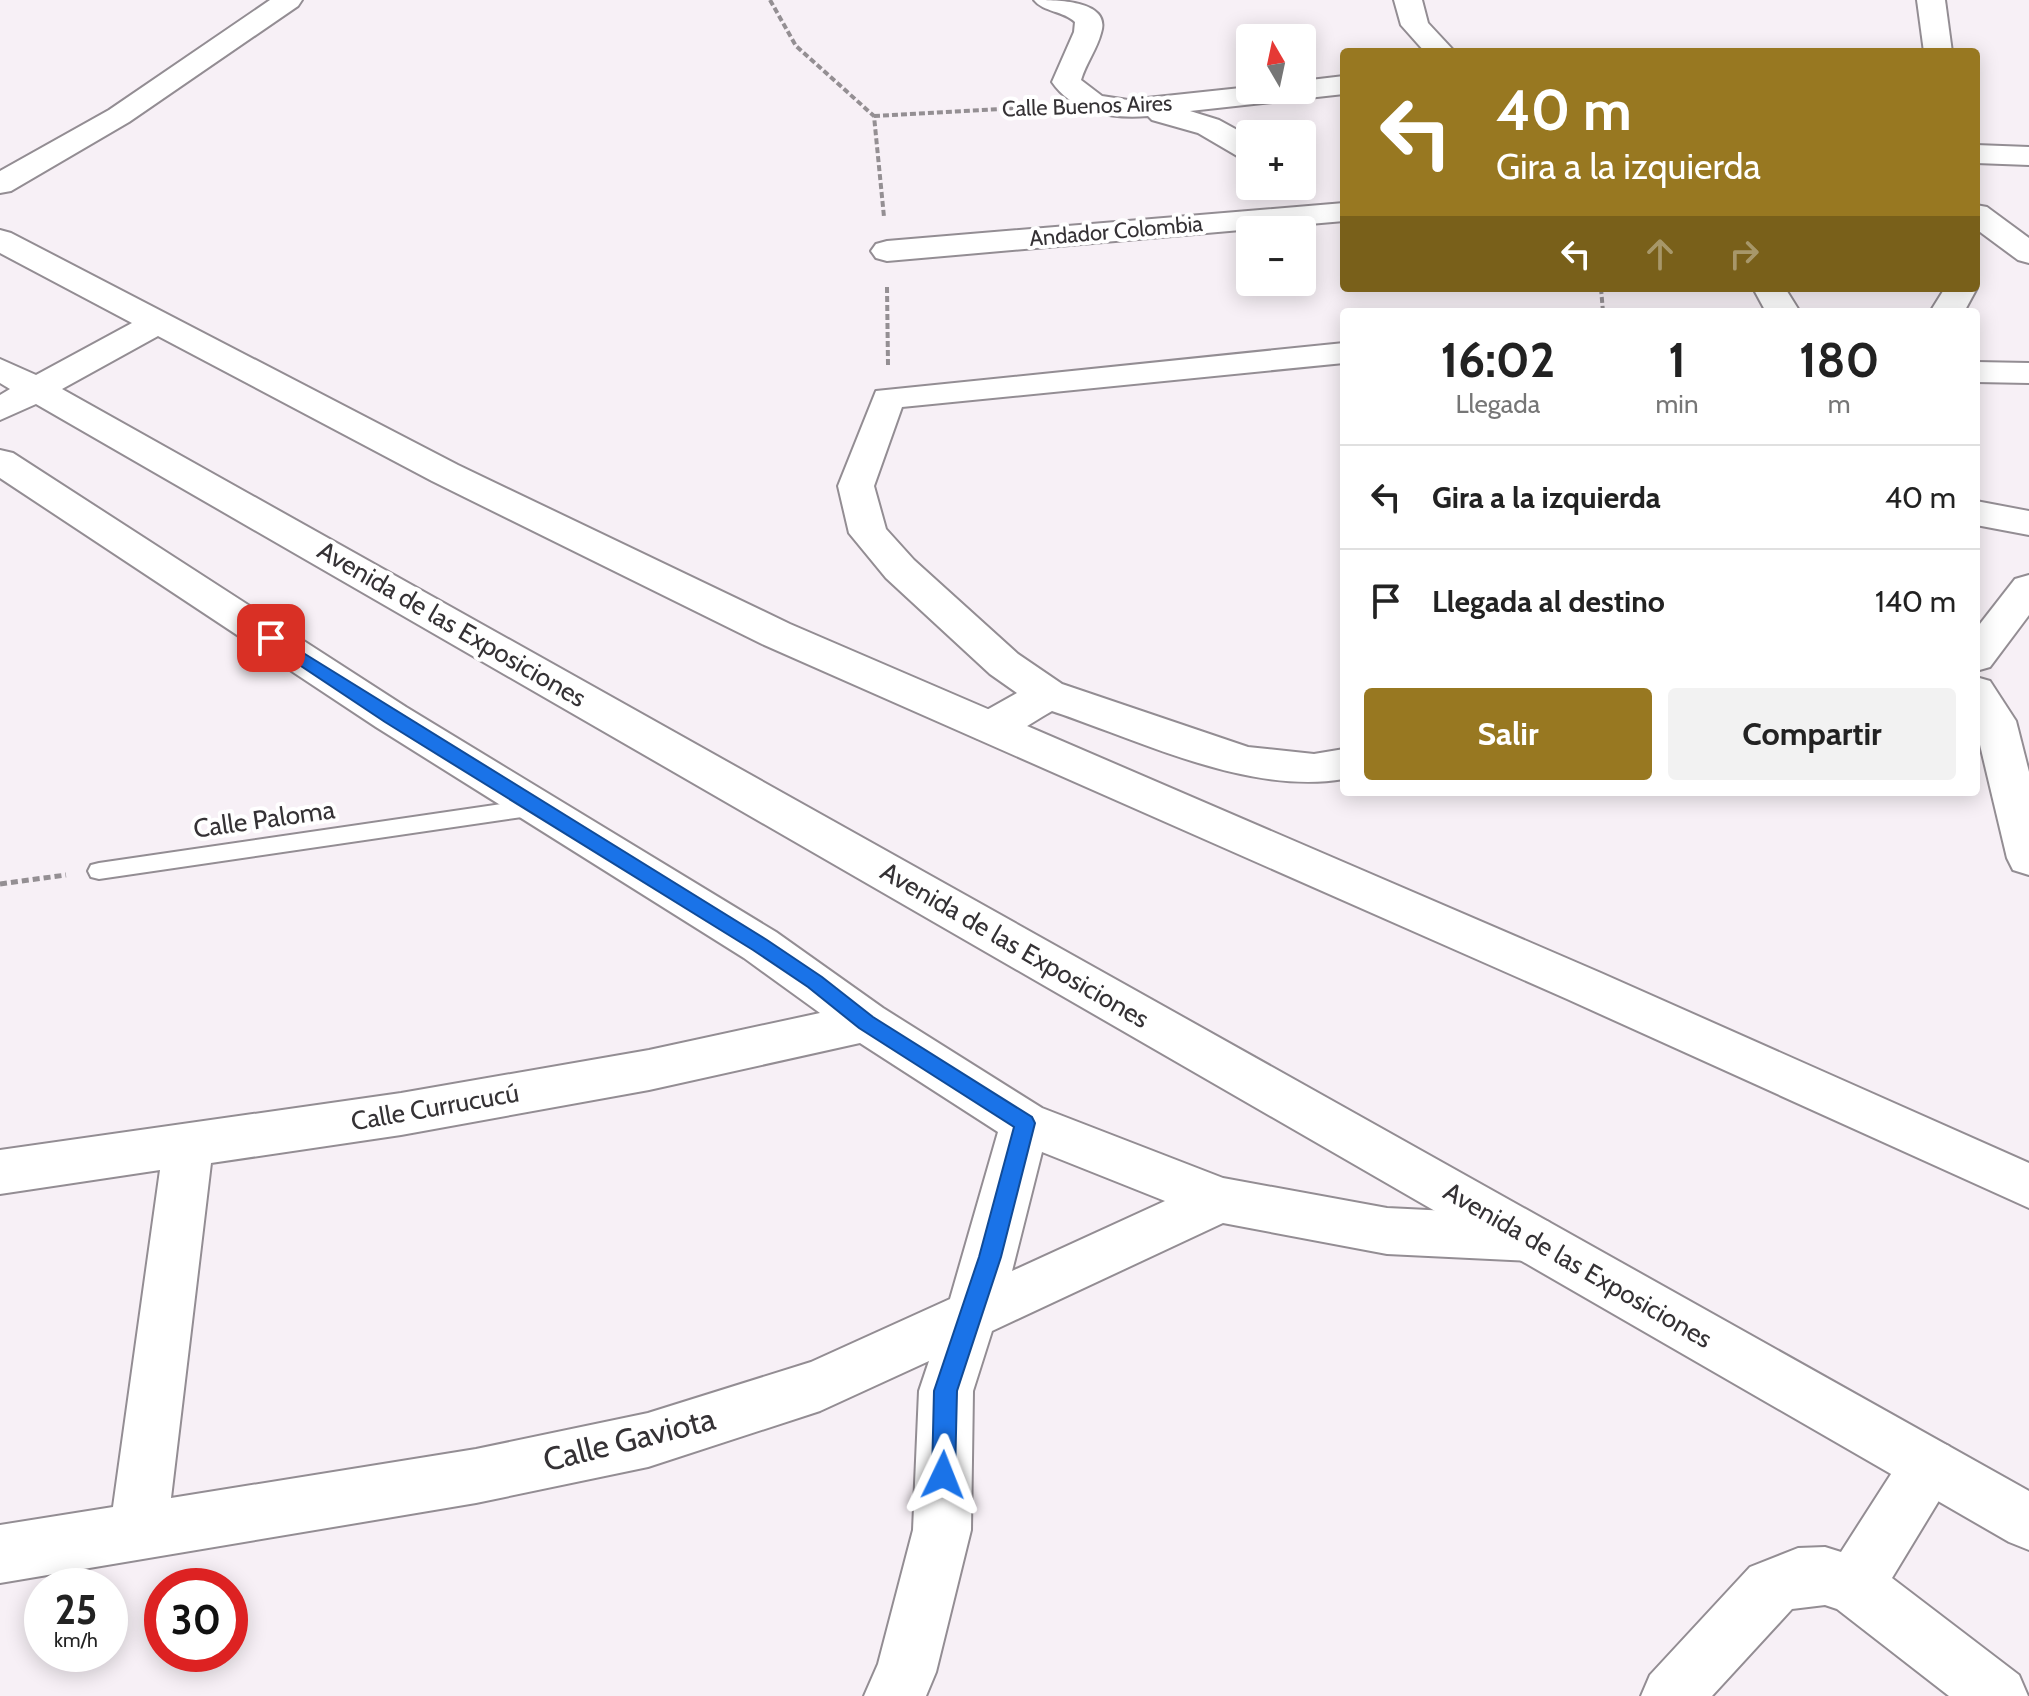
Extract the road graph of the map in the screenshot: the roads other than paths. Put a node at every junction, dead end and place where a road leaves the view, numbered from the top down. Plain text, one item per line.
1 (288, 0) edge
2 (1048, 0) edge
3 (1408, 0) edge
4 (1931, 0) edge
5 (1437, 48) edge
6 (1937, 48) edge
7 (1340, 85) edge
8 (1316, 88) edge
9 (1236, 97) edge
10 (1128, 109) junction
11 (1236, 140) edge
12 (1980, 154) edge
13 (2029, 156) edge
14 (0, 184) edge
15 (1316, 192) edge
16 (1340, 207) edge
17 (1340, 209) edge
18 (1980, 217) edge
19 (0, 240) edge
20 (887, 251) road end
21 (2029, 253) edge
22 (49, 265) junction
23 (0, 266) edge
24 (159, 322) junction
25 (1340, 353) edge
26 (1980, 372) edge
27 (2029, 373) edge
28 (13, 389) edge
29 (0, 461) edge
30 (1980, 514) edge
31 (2029, 523) edge
32 (2029, 588) edge
33 (1980, 652) edge
34 (1048, 694) junction
35 (2000, 716) edge
36 (991, 727) junction
37 (1340, 765) edge
38 (536, 807) junction
39 (2029, 858) edge
40 (99, 871) road end
41 (866, 1022) junction
42 (1025, 1123) junction
43 (188, 1147) junction
44 (0, 1172) edge
45 (2029, 1186) edge
46 (1220, 1200) junction
47 (1531, 1238) junction
48 (972, 1314) junction
49 (1929, 1465) junction
50 (2029, 1522) edge
51 (138, 1531) junction
52 (0, 1554) edge
53 (1854, 1586) junction
54 (894, 1696) edge
55 (1671, 1696) edge
56 (1998, 1696) edge

1 - 14 street
2 - 10 street, Calle Buenos Aires
3 - 5 street
4 - 6 street
7 - 8 street, Calle Buenos Aires
9 - 10 street, Calle Buenos Aires
10 - 11 street
12 - 13 street
15 - 16 street
17 - 20 street, Andador Colombia
18 - 21 street
19 - 22 street
22 - 23 street
22 - 24 street
24 - 28 street
24 - 36 street
25 - 34 street
26 - 27 street
28 - 47 street, Avenida de las Exposiciones
29 - 38 street
30 - 31 street
32 - 33 street
34 - 36 street
34 - 37 street
35 - 39 street
36 - 45 street
38 - 40 lane, Calle Paloma
38 - 41 street
41 - 42 street
41 - 43 street, Calle Currucucú
42 - 46 street
42 - 48 street
43 - 44 street, Calle Currucucú
43 - 51 street
46 - 47 street
46 - 48 street, Calle Gaviota
47 - 49 street, Avenida de las Exposiciones
48 - 51 street, Calle Gaviota
48 - 54 street
49 - 50 street, Avenida de las Exposiciones
49 - 53 street
51 - 52 street, Calle Gaviota
53 - 55 street
53 - 56 street

